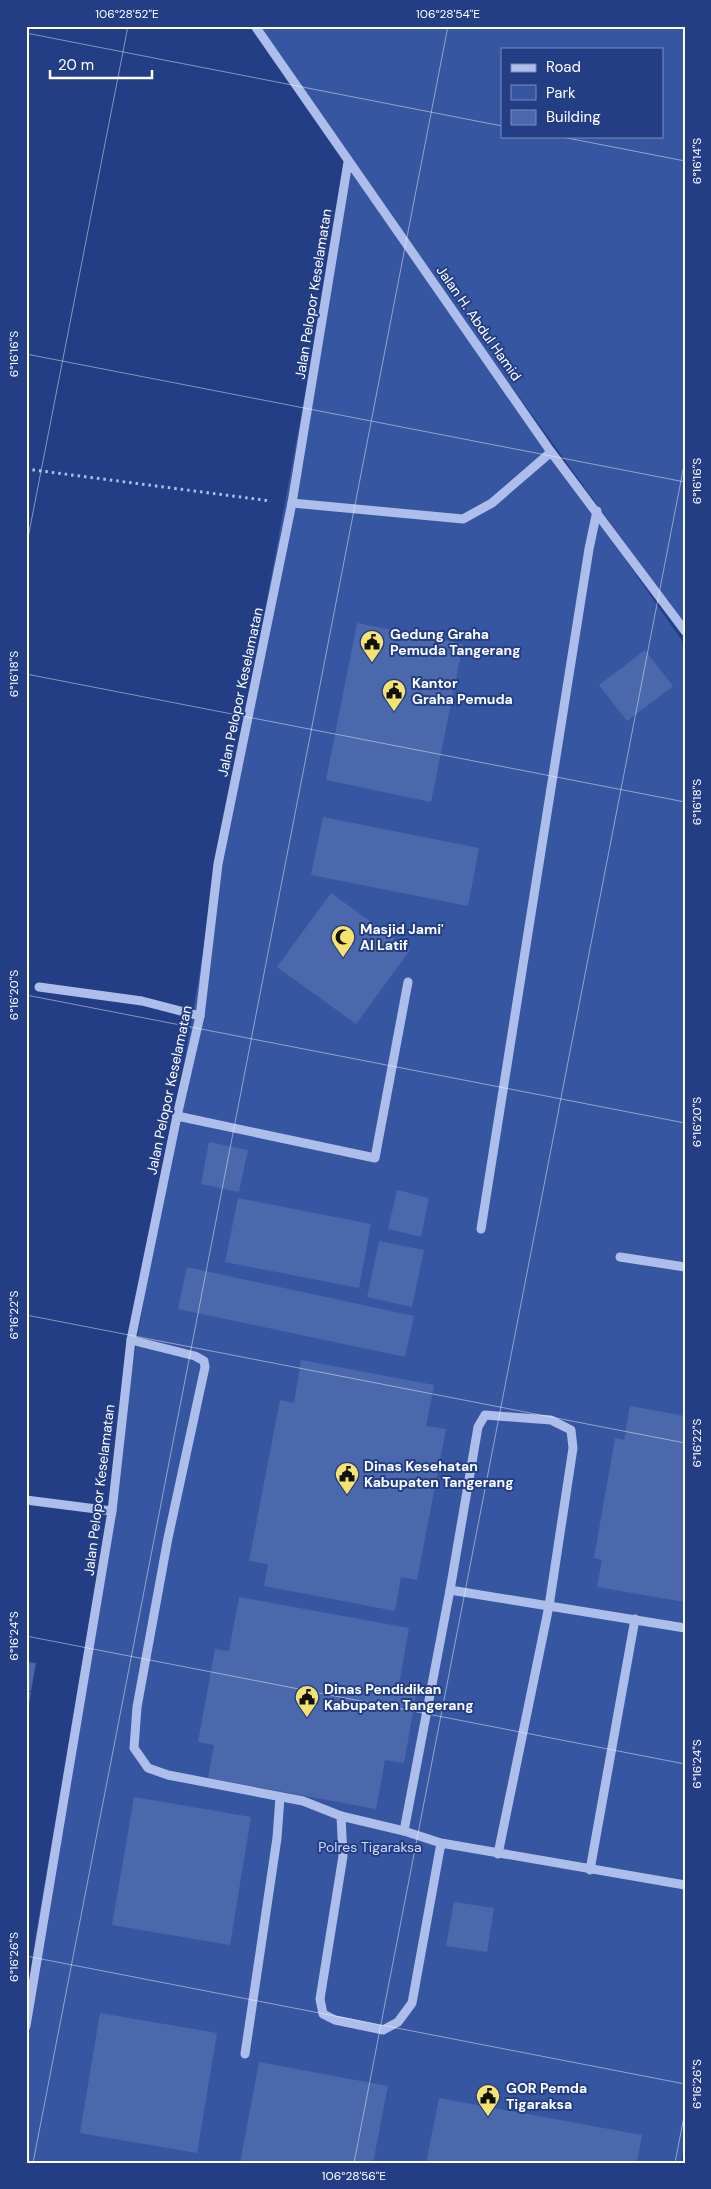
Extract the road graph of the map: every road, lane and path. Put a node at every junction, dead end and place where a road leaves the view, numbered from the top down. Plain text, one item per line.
1 (256, 26) edge
2 (348, 162) junction
3 (551, 452) junction
4 (26, 469) edge
5 (292, 503) junction
6 (597, 511) junction
7 (685, 631) edge
8 (408, 982) dead end
9 (38, 987) dead end
10 (200, 1016) junction
11 (177, 1116) junction
12 (481, 1230) dead end
13 (620, 1257) dead end
14 (685, 1267) edge
15 (131, 1340) junction
16 (26, 1500) edge
17 (112, 1511) junction
18 (450, 1590) junction
19 (549, 1606) junction
20 (635, 1620) junction
21 (685, 1628) edge
22 (280, 1798) junction
23 (341, 1816) junction
24 (404, 1831) junction
25 (441, 1843) junction
26 (498, 1854) junction
27 (590, 1870) junction
28 (685, 1885) edge
29 (26, 2026) edge
30 (245, 2054) dead end

1 - 2 street, Jalan H. Abdul Hamid
2 - 3 street, Jalan H. Abdul Hamid
2 - 5 street, Jalan Pelopor Keselamatan
3 - 5 street
3 - 6 street, Jalan H. Abdul Hamid
4 - 5 path
5 - 10 street, Jalan Pelopor Keselamatan
6 - 7 street, Jalan H. Abdul Hamid
6 - 12 street
8 - 11 street
9 - 10 street
10 - 11 street, Jalan Pelopor Keselamatan
11 - 15 street, Jalan Pelopor Keselamatan
13 - 14 street
15 - 17 street, Jalan Pelopor Keselamatan
15 - 22 street
16 - 17 street
17 - 29 street, Jalan Pelopor Keselamatan
18 - 19 street
18 - 19 street
18 - 24 street
19 - 20 street
19 - 26 street
20 - 21 street
20 - 27 street
22 - 23 street
22 - 30 street
23 - 24 street
23 - 25 street
24 - 25 street
25 - 26 street
26 - 27 street
27 - 28 street

